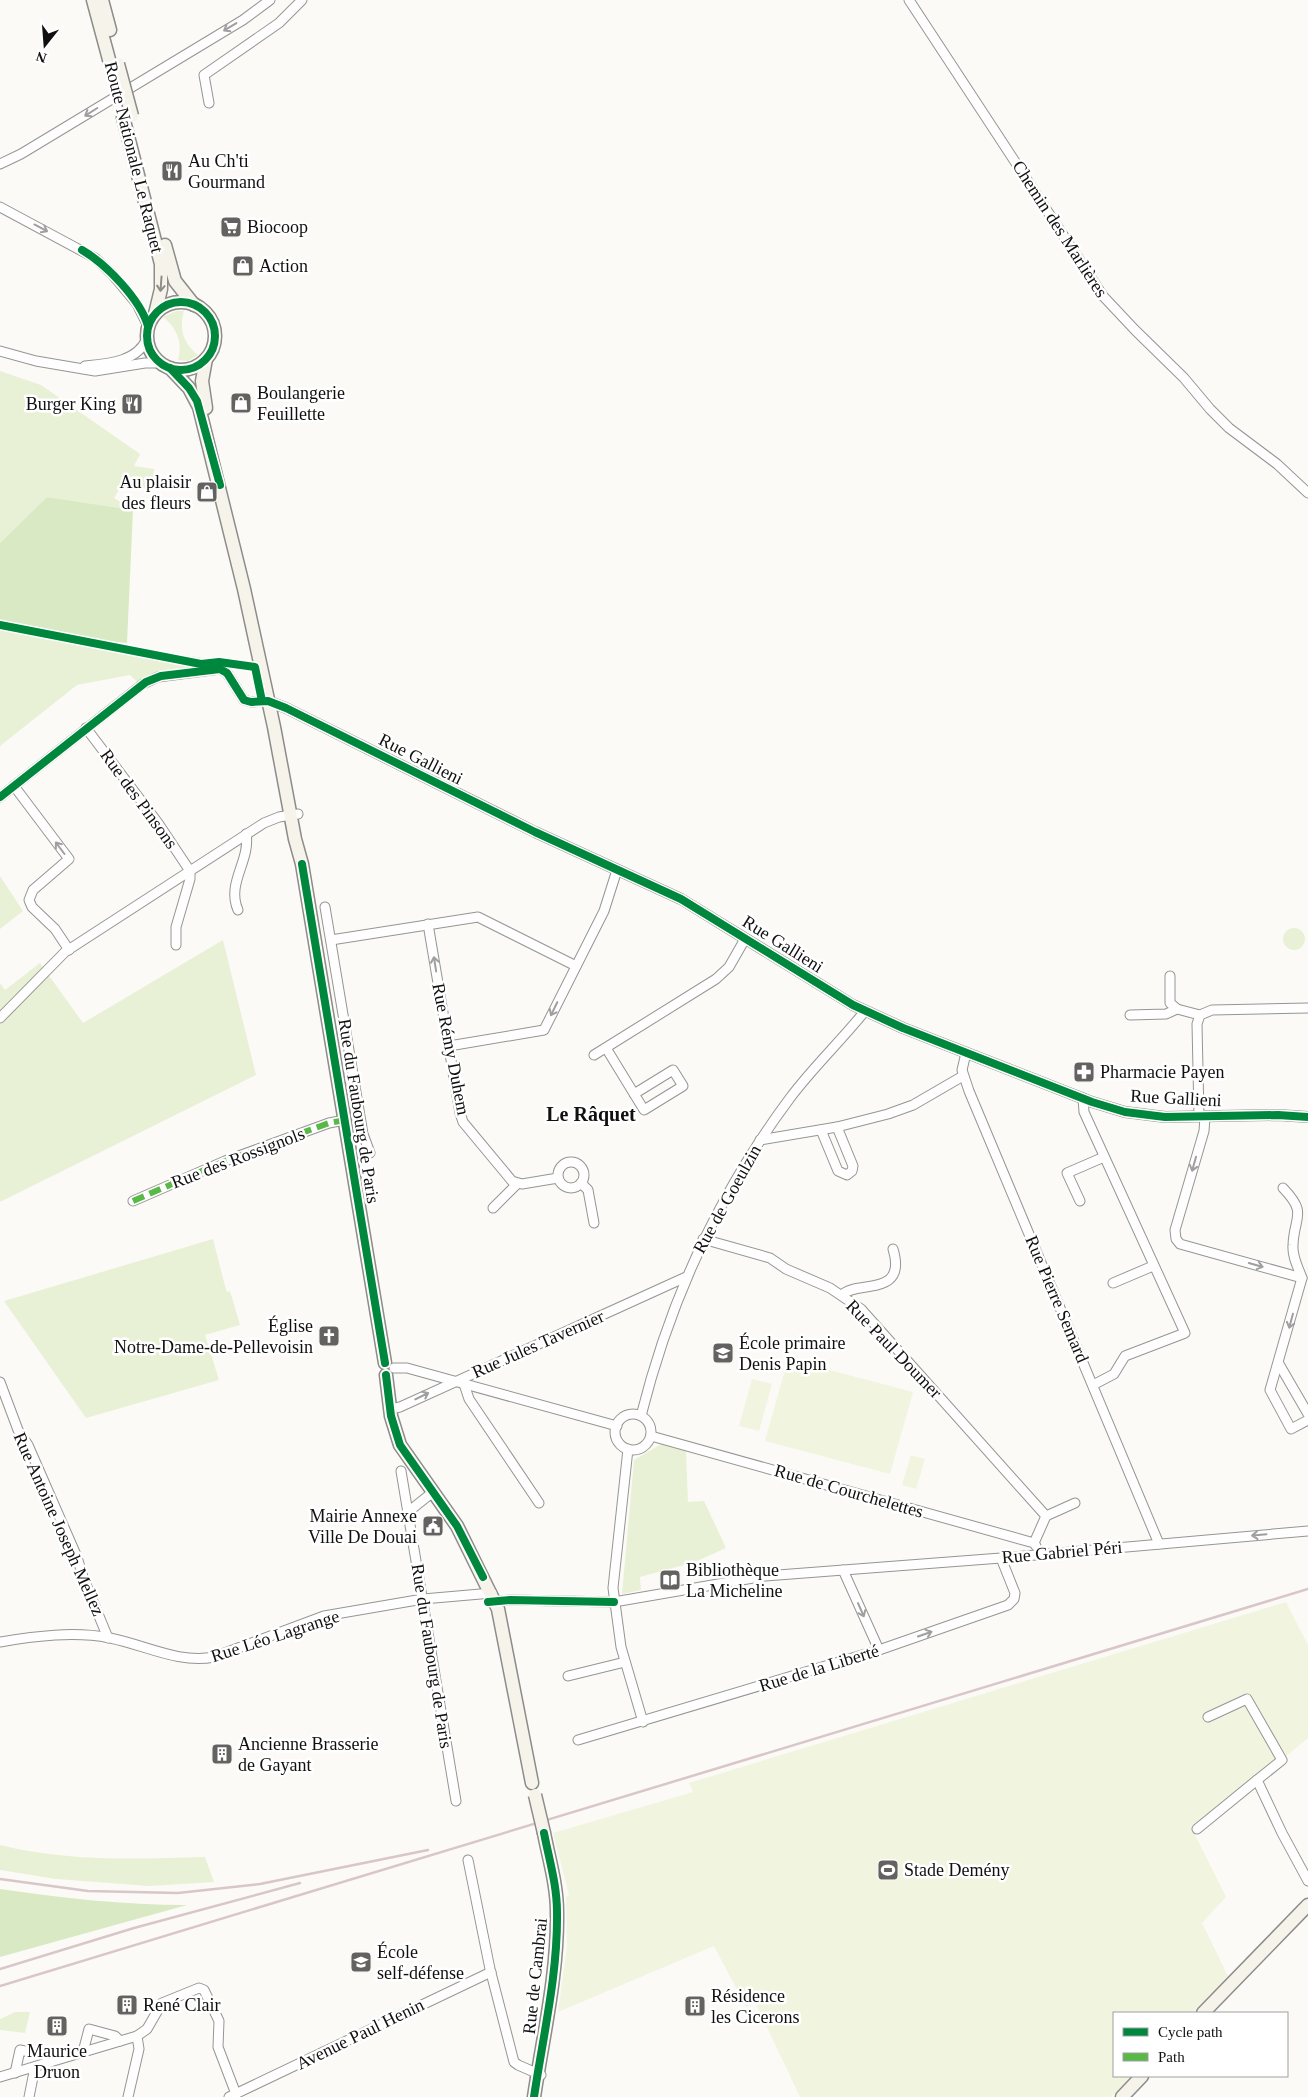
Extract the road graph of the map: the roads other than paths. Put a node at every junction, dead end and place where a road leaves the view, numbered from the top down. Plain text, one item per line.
1 (93, 0) edge
2 (102, 0) edge
3 (270, 0) edge
4 (302, 0) edge
5 (909, 0) edge
6 (114, 65) junction
7 (210, 103) dead end
8 (128, 117) junction
9 (0, 164) edge
10 (0, 207) edge
11 (194, 305) junction
12 (150, 326) junction
13 (0, 351) edge
14 (206, 358) junction
15 (165, 365) junction
16 (73, 367) junction
17 (1308, 493) edge
18 (274, 702) junction
19 (86, 728) junction
20 (14, 786) junction
21 (0, 797) edge
22 (294, 814) junction
23 (246, 834) junction
24 (617, 870) junction
25 (190, 871) junction
26 (325, 907) dead end
27 (238, 910) dead end
28 (428, 924) junction
29 (745, 939) junction
30 (331, 940) junction
31 (176, 944) dead end
32 (69, 950) junction
33 (576, 966) junction
34 (1170, 976) dead end
35 (1308, 1008) edge
36 (1177, 1009) junction
37 (865, 1011) junction
38 (1130, 1015) dead end
39 (1200, 1016) junction
40 (0, 1018) edge
41 (449, 1046) junction
42 (606, 1048) junction
43 (966, 1053) junction
44 (594, 1055) dead end
45 (964, 1076) junction
46 (634, 1094) junction
47 (1083, 1098) junction
48 (1202, 1116) junction
49 (1308, 1117) edge
50 (345, 1120) junction
51 (837, 1127) junction
52 (822, 1130) junction
53 (760, 1140) junction
54 (370, 1153) dead end
55 (1104, 1157) junction
56 (558, 1178) junction
57 (581, 1183) junction
58 (517, 1184) junction
59 (1282, 1188) dead end
60 (133, 1201) dead end
61 (1080, 1201) dead end
62 (493, 1208) dead end
63 (594, 1223) dead end
64 (704, 1239) junction
65 (893, 1249) dead end
66 (1153, 1266) junction
67 (686, 1276) junction
68 (1305, 1276) edge
69 (1113, 1283) dead end
70 (842, 1295) junction
71 (1279, 1364) junction
72 (388, 1369) junction
73 (454, 1381) junction
74 (0, 1382) edge
75 (464, 1384) junction
76 (1093, 1385) junction
77 (1307, 1408) edge
78 (390, 1409) junction
79 (641, 1416) junction
80 (1308, 1420) edge
81 (617, 1426) junction
82 (651, 1436) junction
83 (628, 1449) junction
84 (401, 1471) dead end
85 (433, 1492) junction
86 (538, 1503) dead end
87 (1075, 1503) dead end
88 (408, 1512) junction
89 (1046, 1516) junction
90 (1308, 1531) edge
91 (1034, 1543) junction
92 (1159, 1544) junction
93 (1039, 1554) junction
94 (1001, 1558) junction
95 (843, 1570) junction
96 (490, 1597) junction
97 (423, 1599) junction
98 (614, 1602) junction
99 (108, 1638) junction
100 (0, 1642) edge
101 (879, 1650) junction
102 (625, 1662) junction
103 (568, 1676) dead end
104 (1208, 1717) dead end
105 (642, 1722) junction
106 (578, 1740) dead end
107 (1257, 1780) junction
108 (534, 1789) joint
109 (456, 1801) dead end
110 (1197, 1829) dead end
111 (468, 1860) dead end
112 (1308, 1881) edge
113 (1307, 1909) edge
114 (491, 1972) junction
115 (1204, 2012) edge
116 (137, 2036) junction
117 (120, 2041) junction
118 (83, 2052) junction
119 (50, 2062) junction
120 (35, 2066) junction
121 (540, 2070) junction
122 (15, 2073) junction
123 (0, 2077) edge
124 (1141, 2077) edge
125 (233, 2095) edge
126 (29, 2097) edge
127 (128, 2097) edge
128 (534, 2097) edge
129 (539, 2097) edge
130 (1122, 2097) edge

1 - 6 main road, Route Nationale Le Raquet
2 - 6 main road, Route Nationale Le Raquet
3 -> 9 street
4 - 7 street
5 - 17 street, Chemin des Marlières
6 - 8 main road, Route Nationale Le Raquet
8 - 11 main road, Route Nationale Le Raquet
8 -> 12 main road, Route Nationale Le Raquet
10 -> 12 street
11 - 12 main road
11 - 14 main road
12 - 15 main road
12 - 16 street
13 - 16 street
14 - 15 main road
14 - 18 main road
15 - 16 street
15 - 18 main road, Rue du Faubourg de Paris
18 - 19 street
18 - 22 main road, Rue du Faubourg de Paris
18 - 24 street, Rue Gallieni
19 - 20 street
19 - 25 street, Rue des Pinsons
20 - 21 street
32 -> 20 street
22 - 23 street
22 - 50 main road, Rue du Faubourg de Paris
23 - 25 street
23 - 27 street
24 - 29 street, Rue Gallieni
24 - 33 street
25 - 31 street
25 - 32 street
26 - 30 street, Rue du Faubourg de Paris
28 - 30 street
28 - 33 street
41 -> 28 street, Rue Rémy Duhem
29 - 37 street, Rue Gallieni
29 - 42 street
30 - 54 street, Rue du Faubourg de Paris
32 - 40 street
33 -> 41 street
34 - 36 street
35 - 39 street
36 - 38 street
36 - 39 street
37 - 43 street, Rue Gallieni
37 - 53 street, Rue de Goeulzin
39 - 48 street
41 - 58 street, Rue Rémy Duhem
42 - 44 street
42 - 46 street
43 - 45 street, Rue Pierre Semard
43 - 47 street, Rue Gallieni
45 - 51 street
45 - 76 street, Rue Pierre Semard
46 - 46 street
47 - 48 street, Rue Gallieni
47 - 55 street
48 - 49 street, Rue Gallieni
48 -> 68 street
50 - 60 street, Rue des Rossignols
50 - 72 main road, Rue du Faubourg de Paris
51 - 52 street
51 - 52 street
52 - 53 street
53 - 64 street, Rue de Goeulzin
55 - 61 street
55 - 66 street
56 - 57 street
56 - 57 street
56 - 58 street
57 - 63 street
58 - 62 street
59 - 68 street
64 - 67 street, Rue de Goeulzin
64 - 70 street, Rue Paul Doumer
65 - 70 street
66 - 69 street
66 - 76 street
67 - 73 street, Rue Jules Tavernier
67 - 79 street, Rue de Goeulzin
68 -> 71 street
70 - 89 street, Rue Paul Doumer
71 - 77 street
71 - 80 street
72 - 73 street
72 - 78 main road, Rue du Faubourg de Paris
73 - 75 street
78 -> 73 street, Rue Jules Tavernier
74 - 99 street, Rue Antoine Joseph Mellez
75 - 81 street
75 - 86 street
76 - 92 street, Rue Pierre Semard
78 - 85 main road, Rue du Faubourg de Paris
79 - 81 street
79 - 82 street
81 - 83 street
82 - 83 street
82 - 91 street, Rue de Courchelettes
83 - 98 street
84 - 88 street, Rue du Faubourg de Paris
85 - 88 street
85 - 96 main road, Rue du Faubourg de Paris
87 - 89 street
88 - 97 street, Rue du Faubourg de Paris
89 - 91 street
90 -> 92 street, Rue Gabriel Péri
91 - 93 street
92 - 93 street, Rue Gabriel Péri
93 - 94 street, Rue Gabriel Péri
94 - 95 street, Rue Gabriel Péri
101 -> 94 street, Rue de la Liberté
95 - 98 street, Rue Gabriel Péri
95 -> 101 street
96 - 97 street, Rue Léo Lagrange
96 - 98 street, Rue Léo Lagrange
96 - 108 main road, Rue du Faubourg de Paris
97 - 99 street, Rue Léo Lagrange
97 - 109 street, Rue du Faubourg de Paris
98 - 102 street
99 - 100 street, Rue Léo Lagrange
101 - 105 street, Rue de la Liberté
102 - 103 street
102 - 105 street
104 - 107 street
105 - 106 street, Rue de la Liberté
107 - 110 street
107 - 112 street
108 - 121 main road, Rue de Cambrai, bridge
111 - 114 street, Rue de Cambrai
113 - 115 main road
114 - 121 street, Rue de Cambrai
114 - 125 street, Avenue Paul Henin
116 - 117 street
116 - 125 street
116 - 127 street
117 - 118 street
117 - 118 street
118 - 119 street
119 - 120 street
119 - 122 street
120 - 122 street
120 - 126 street
121 - 128 main road, Rue de Cambrai
121 - 129 main road, Rue de Cambrai
122 - 123 street
124 - 130 main road

